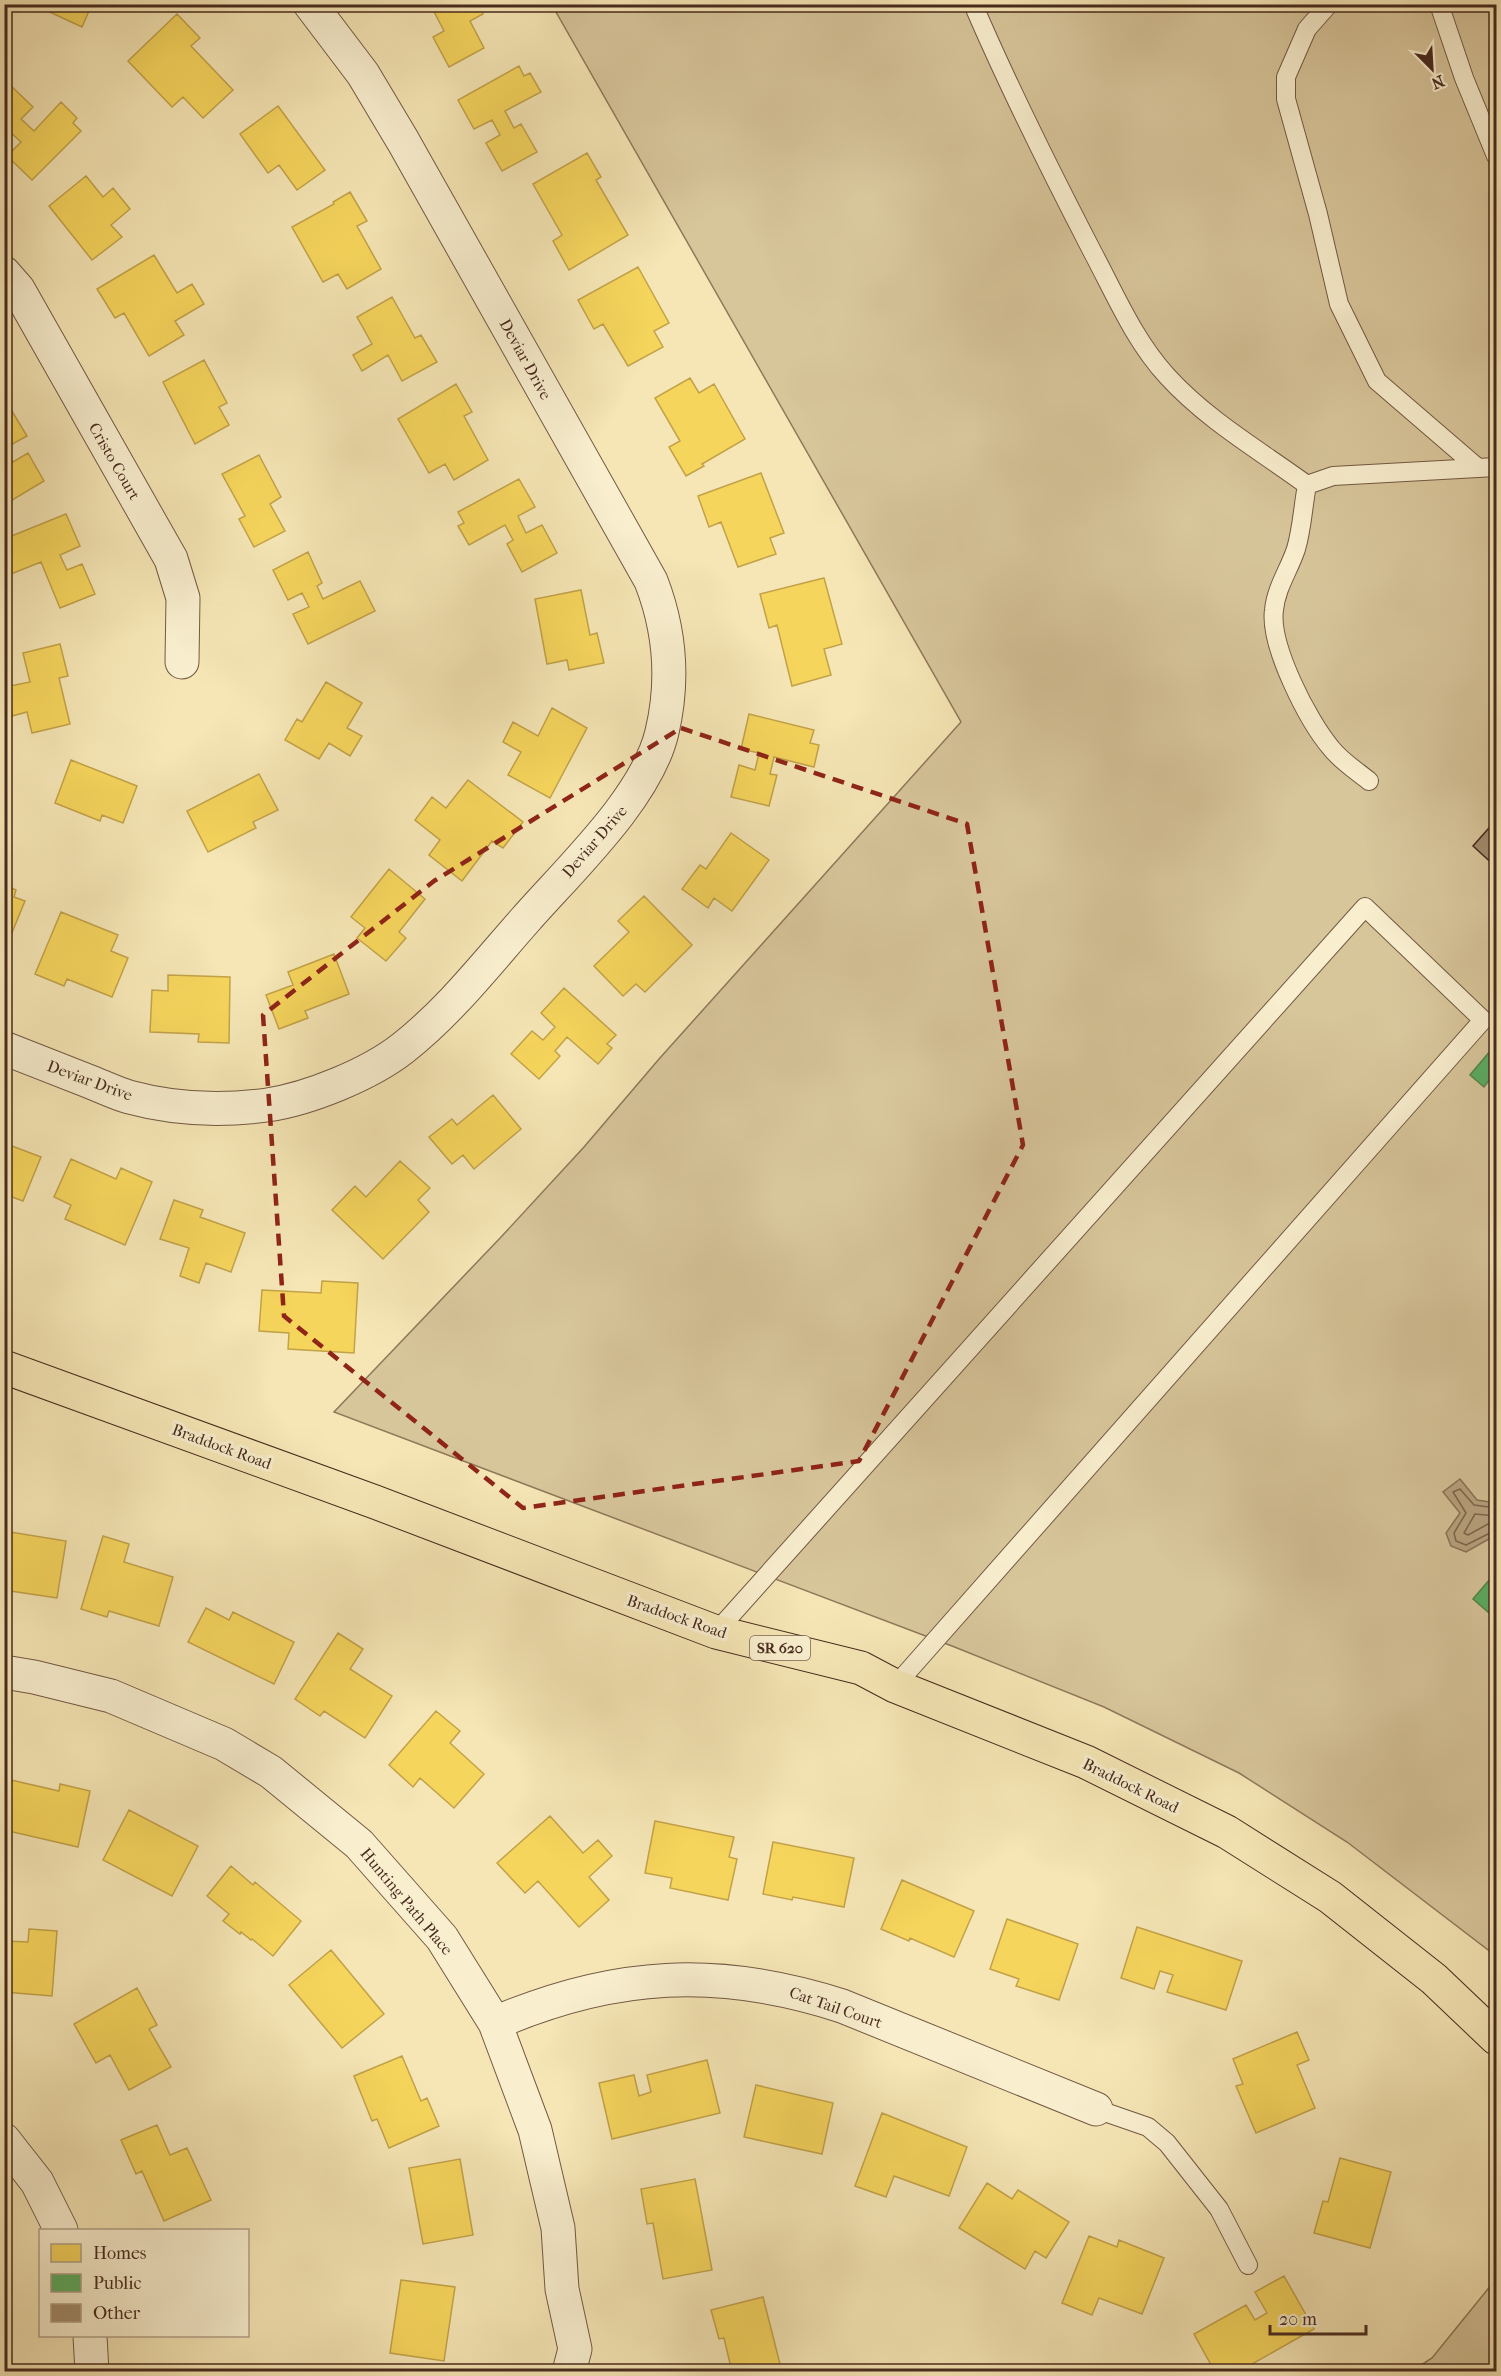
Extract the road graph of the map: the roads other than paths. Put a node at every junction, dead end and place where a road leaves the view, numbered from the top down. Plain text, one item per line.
1 (310, 4) edge
2 (973, 4) edge
3 (1329, 4) edge
4 (1439, 4) edge
5 (1497, 156) edge
6 (4, 273) edge
7 (1497, 467) edge
8 (1478, 468) junction
9 (1307, 485) junction
10 (182, 662) dead end
11 (1370, 781) dead end
12 (4, 1048) edge
13 (4, 1367) edge
14 (716, 1632) junction
15 (4, 1672) edge
16 (895, 1686) junction
17 (495, 2023) junction
18 (1497, 2038) edge
19 (1096, 2109) joint
20 (4, 2140) edge
21 (60, 2229) edge
22 (1248, 2265) dead end
23 (90, 2337) edge
24 (92, 2372) edge
25 (569, 2372) edge

1 - 12 street, Deviar Drive
2 - 9 lane
3 - 8 lane
4 - 5 lane
6 - 10 street, Cristo Court
7 - 8 lane
8 - 9 lane
9 - 11 lane
13 - 14 main road, Braddock Road / SR 620
14 - 16 main road, Braddock Road / SR 620
14 - 16 lane
15 - 17 street, Hunting Path Place
16 - 18 main road, Braddock Road / SR 620
17 - 19 street, Cat Tail Court
17 - 25 street, Hunting Path Place
19 - 22 lane
20 - 21 street
23 - 24 street

